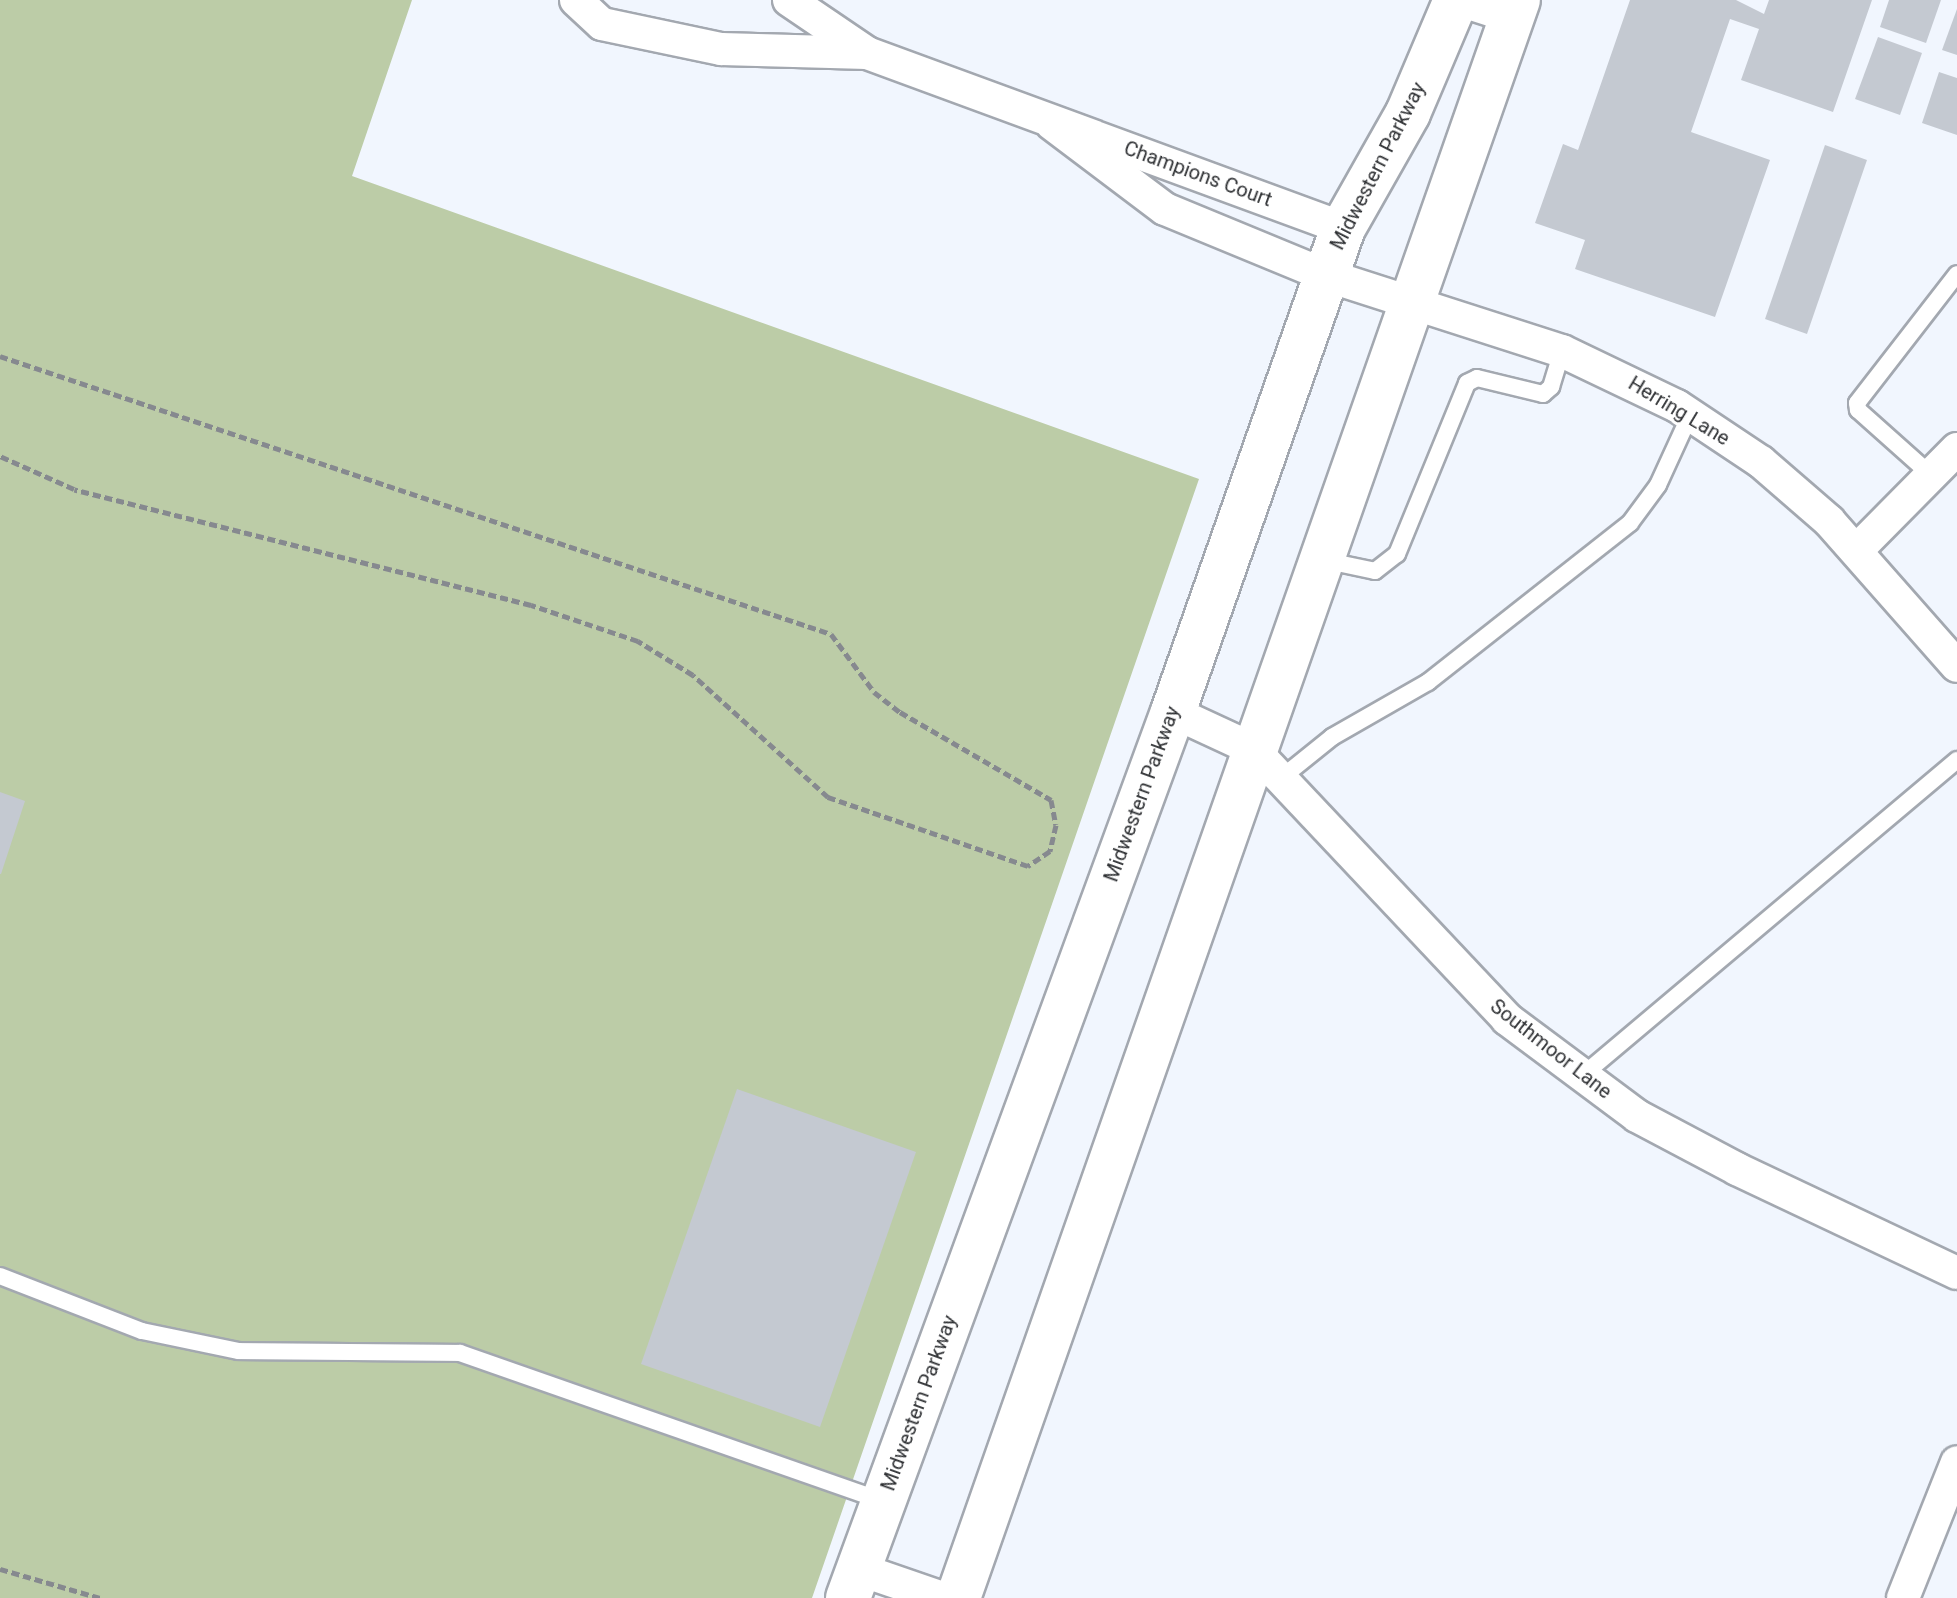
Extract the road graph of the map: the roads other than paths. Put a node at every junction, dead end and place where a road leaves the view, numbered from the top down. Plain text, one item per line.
1 (576, 0) edge
2 (1457, 0) edge
3 (795, 1) edge
4 (1515, 9) edge
5 (867, 53) junction
6 (1052, 124) junction
7 (1343, 228) junction
8 (1957, 274) edge
9 (1325, 275) junction
10 (1411, 301) junction
11 (1562, 351) junction
12 (1690, 415) junction
13 (1957, 449) edge
14 (1931, 475) junction
15 (1857, 550) junction
16 (1320, 559) junction
17 (1957, 666) edge
18 (1173, 712) junction
19 (1957, 760) edge
20 (1267, 764) junction
21 (1583, 1075) junction
22 (1957, 1273) edge
23 (0, 1276) edge
24 (1957, 1462) edge
25 (883, 1501) junction
26 (853, 1584) edge
27 (942, 1598) edge
28 (958, 1598) edge
29 (1903, 1598) edge

1 - 5 street, Champions Court
2 - 4 street
2 - 7 main road, Midwestern Parkway
3 - 5 street, Champions Court
4 - 10 main road
5 - 6 street, Champions Court
6 - 7 street, Champions Court
6 - 9 street, Champions Court
7 - 9 main road, Midwestern Parkway
8 - 14 lane
9 - 10 street, Herring Lane
9 - 18 main road, Midwestern Parkway
10 - 11 street, Herring Lane
10 - 16 main road
11 - 12 street, Herring Lane
11 - 16 lane
12 - 15 street, Herring Lane
12 - 20 lane
13 - 14 street
14 - 15 street
15 - 17 street, Herring Lane
16 - 20 main road
18 - 20 street, Southmoor Lane
18 - 25 main road, Midwestern Parkway
19 - 21 lane
20 - 21 street, Southmoor Lane
20 - 28 main road
21 - 22 street, Southmoor Lane
23 - 25 lane
24 - 29 street
25 - 26 main road, Midwestern Parkway
26 - 27 street

